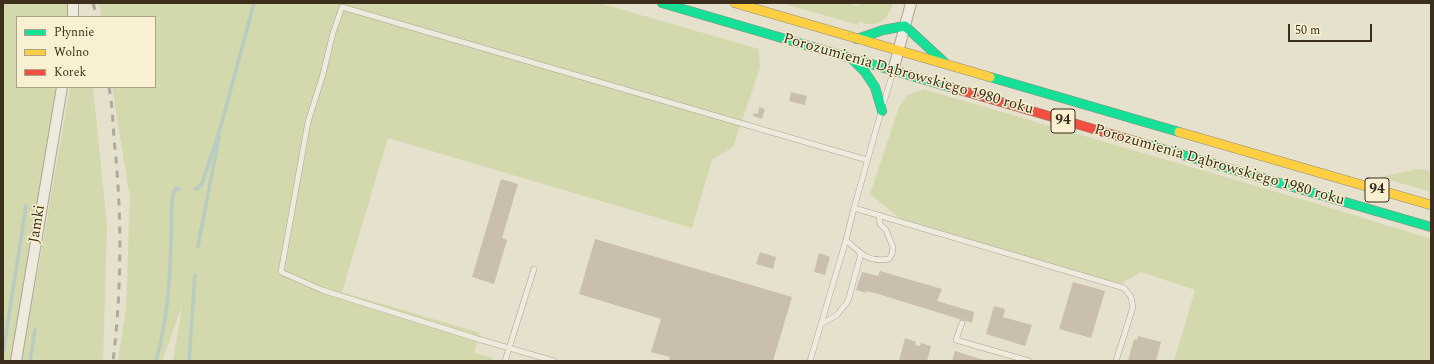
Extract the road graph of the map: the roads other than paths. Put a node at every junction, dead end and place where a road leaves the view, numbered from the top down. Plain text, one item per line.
1 (73, 3) edge
2 (662, 3) edge
3 (735, 3) edge
4 (911, 3) edge
5 (773, 8) dead end
6 (73, 16) edge
7 (784, 18) junction
8 (905, 26) junction
9 (857, 39) junction
10 (898, 51) junction
11 (852, 58) junction
12 (948, 65) junction
13 (893, 71) junction
14 (62, 88) edge
15 (882, 111) junction
16 (867, 160) junction
17 (1431, 205) edge
18 (854, 208) junction
19 (879, 215) junction
20 (1431, 227) edge
21 (846, 240) junction
22 (861, 254) junction
23 (534, 269) dead end
24 (962, 323) dead end
25 (821, 324) junction
26 (509, 348) junction
27 (16, 361) edge
28 (505, 361) edge
29 (554, 361) edge
30 (810, 361) edge
31 (1029, 361) edge
32 (1116, 361) edge

1 - 6 street
2 - 11 main road, Porozumienia Dąbrowskiego 1980 roku / 94
3 - 7 main road, Porozumienia Dąbrowskiego 1980 roku / 94
4 - 8 street
5 - 7 lane
7 - 9 main road, Porozumienia Dąbrowskiego 1980 roku / 94
8 - 9 main road
8 - 10 street
8 - 12 main road
9 - 10 main road, Porozumienia Dąbrowskiego 1980 roku / 94
10 - 12 main road, Porozumienia Dąbrowskiego 1980 roku / 94
10 - 13 street
11 - 13 main road, Porozumienia Dąbrowskiego 1980 roku / 94
11 - 15 main road
12 - 17 main road, Porozumienia Dąbrowskiego 1980 roku / 94
13 - 15 lane
13 - 20 main road, Porozumienia Dąbrowskiego 1980 roku / 94
14 - 27 street, Jamki
15 - 16 lane
16 - 18 lane
16 - 26 lane
18 - 19 lane
18 - 21 lane
19 - 22 lane
19 - 32 lane
21 - 22 lane
21 - 25 lane
22 - 25 lane
23 - 26 lane
24 - 31 lane
25 - 30 lane
26 - 28 lane
26 - 29 lane

